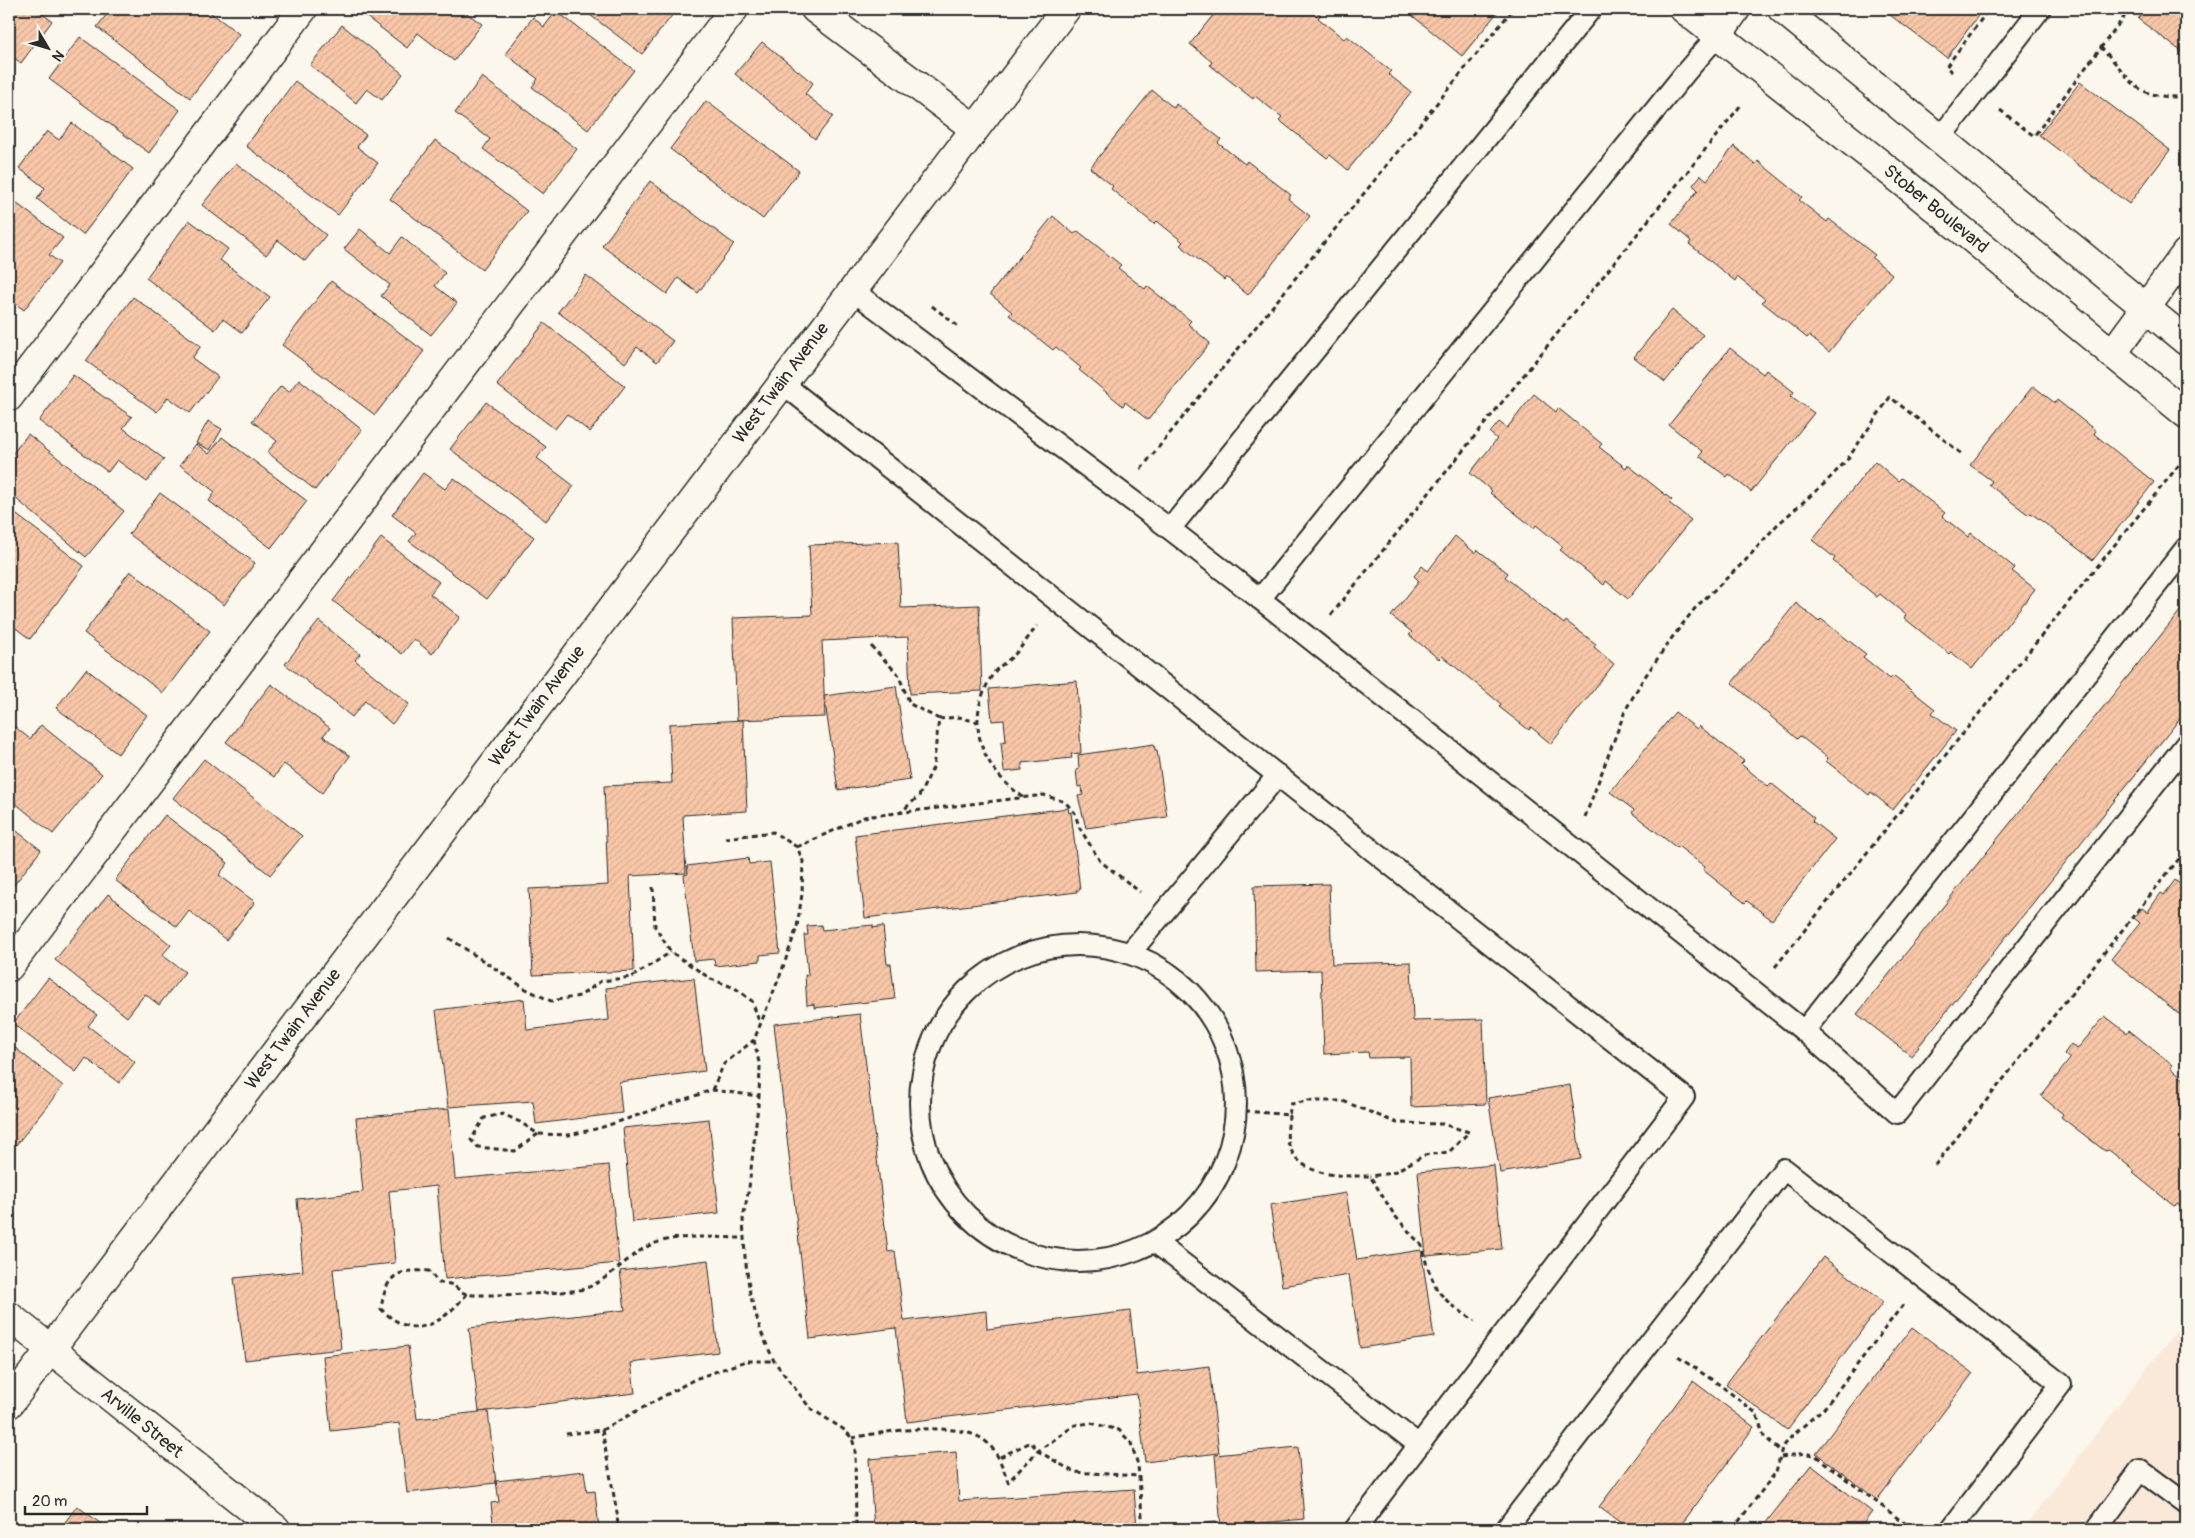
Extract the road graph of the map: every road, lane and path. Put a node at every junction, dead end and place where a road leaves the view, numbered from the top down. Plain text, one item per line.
1 (303, 9) edge
2 (734, 9) edge
3 (815, 9) edge
4 (1066, 9) edge
5 (1513, 9) edge
6 (1590, 9) edge
7 (1684, 9) edge
8 (1736, 9) edge
9 (1782, 9) edge
10 (2040, 9) edge
11 (2130, 9) edge
12 (1717, 36) junction
13 (2100, 47) junction
14 (1976, 91) junction
15 (2186, 97) edge
16 (1741, 105) dead end
17 (974, 128) junction
18 (1940, 138) junction
19 (2186, 253) edge
20 (852, 290) junction
21 (932, 306) dead end
22 (2145, 307) junction
23 (962, 330) dead end
24 (2186, 340) edge
25 (2112, 354) junction
26 (782, 383) junction
27 (9, 397) edge
28 (2186, 414) edge
29 (1962, 454) dead end
30 (2183, 460) dead end
31 (1139, 471) dead end
32 (1170, 529) junction
33 (2185, 550) edge
34 (1260, 599) junction
35 (1057, 600) junction
36 (1326, 621) dead end
37 (871, 646) dead end
38 (939, 719) junction
39 (977, 722) junction
40 (2186, 744) edge
41 (1278, 775) junction
42 (1024, 798) junction
43 (901, 812) junction
44 (1582, 825) dead end
45 (725, 838) dead end
46 (797, 847) junction
47 (2186, 850) edge
48 (653, 887) dead end
49 (1165, 911) junction
50 (449, 938) dead end
51 (671, 952) junction
52 (1130, 952) junction
53 (9, 967) edge
54 (1769, 974) dead end
55 (760, 1024) junction
56 (1804, 1031) junction
57 (754, 1040) junction
58 (712, 1090) junction
59 (760, 1096) junction
60 (1236, 1110) junction
61 (1289, 1115) junction
62 (538, 1134) junction
63 (1935, 1165) dead end
64 (1370, 1176) junction
65 (744, 1238) junction
66 (1154, 1242) junction
67 (1924, 1278) junction
68 (467, 1294) junction
69 (9, 1316) edge
70 (1500, 1338) junction
71 (1652, 1340) junction
72 (50, 1350) junction
73 (774, 1361) junction
74 (9, 1404) edge
75 (602, 1430) junction
76 (566, 1434) dead end
77 (852, 1438) junction
78 (1419, 1445) junction
79 (1038, 1451) junction
80 (1781, 1454) junction
81 (1000, 1457) junction
82 (1139, 1476) junction
83 (2186, 1504) edge
84 (276, 1529) edge
85 (618, 1529) edge
86 (856, 1529) edge
87 (1143, 1529) edge
88 (1355, 1529) edge
89 (1506, 1529) edge
90 (1732, 1529) edge
91 (1912, 1529) edge
92 (1951, 1529) edge
93 (2097, 1529) edge

1 - 27 street
2 - 53 street
3 - 17 street
4 - 17 street, West Twain Avenue
5 - 31 path
6 - 32 lane
7 - 12 street, Stober Boulevard
8 - 12 street
9 - 18 street
10 - 14 lane
11 - 13 path
12 - 25 street, Stober Boulevard
12 - 34 lane
13 - 14 path
13 - 15 path
14 - 18 lane
16 - 36 path
17 - 20 street, West Twain Avenue
18 - 22 street
19 - 22 street
20 - 26 street, West Twain Avenue
20 - 32 lane
21 - 23 path
22 - 24 street
22 - 25 street
25 - 28 street, Stober Boulevard
26 - 35 lane
26 - 72 street, West Twain Avenue
29 - 44 path
30 - 54 path
32 - 34 lane
33 - 56 lane
34 - 56 lane
35 - 39 path
35 - 41 lane
37 - 38 path
38 - 39 path
38 - 43 path
39 - 42 path
40 - 56 lane
41 - 49 lane
41 - 70 lane
42 - 43 path
42 - 49 path
43 - 46 path
45 - 46 path
46 - 55 path
47 - 63 path
48 - 51 path
49 - 52 lane
50 - 51 path
51 - 55 path
52 - 60 lane
52 - 66 lane
55 - 57 path
57 - 58 path
57 - 59 path
58 - 59 path
58 - 62 path
59 - 65 path
60 - 61 path
60 - 66 lane
61 - 64 path
61 - 64 path
62 - 62 path
64 - 70 path
65 - 68 path
65 - 73 path
66 - 78 lane
67 - 71 lane
67 - 80 path
67 - 92 lane
68 - 68 path
69 - 72 street, Arville Street
70 - 78 lane
71 - 80 path
71 - 89 lane
72 - 74 street, West Twain Avenue
72 - 84 street, Arville Street
73 - 75 path
73 - 77 path
75 - 76 path
75 - 85 path
77 - 81 path
77 - 86 path
78 - 88 lane
79 - 81 path
79 - 81 path
79 - 82 path
79 - 82 path
80 - 90 path
80 - 91 path
82 - 87 path
83 - 93 lane

